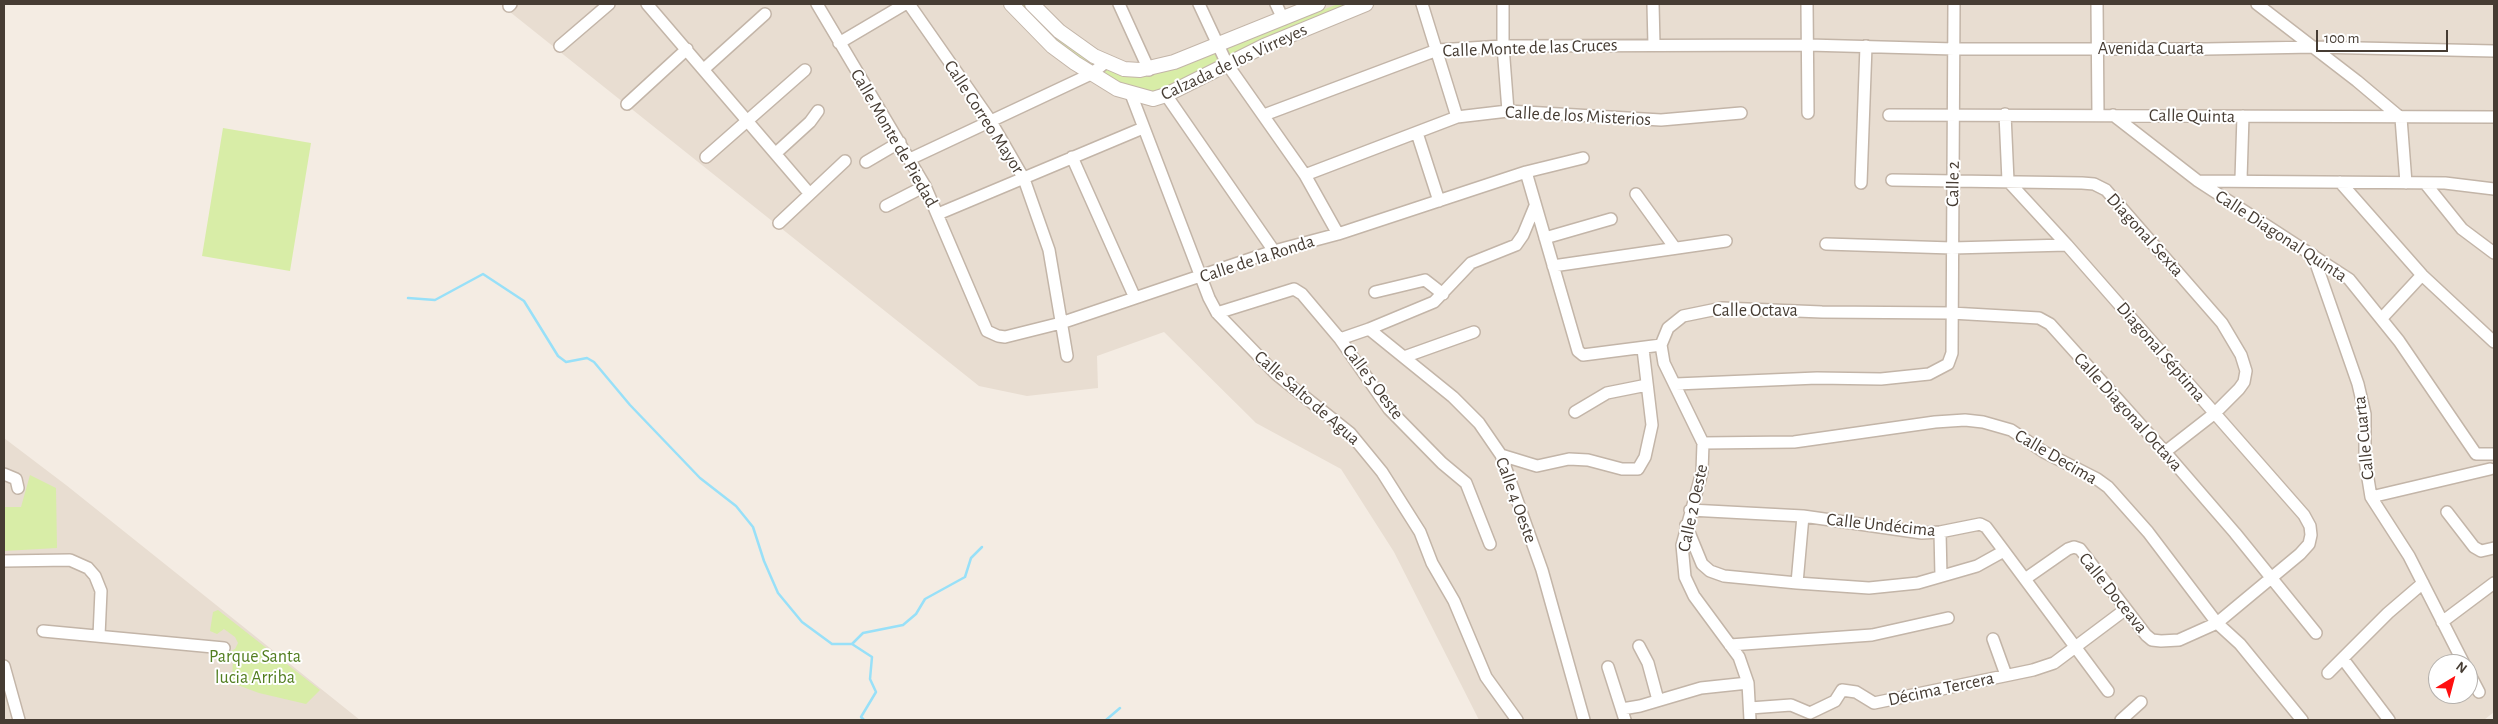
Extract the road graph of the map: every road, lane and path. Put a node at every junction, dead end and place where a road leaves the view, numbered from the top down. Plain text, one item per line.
1 (609, 4) edge
2 (817, 4) edge
3 (907, 4) edge
4 (1011, 4) edge
5 (1032, 4) edge
6 (1119, 4) edge
7 (1199, 4) edge
8 (1276, 4) edge
9 (1318, 4) edge
10 (1366, 4) edge
11 (1422, 4) edge
12 (1503, 4) edge
13 (1653, 4) edge
14 (1807, 4) edge
15 (1954, 4) edge
16 (2097, 4) edge
17 (2257, 4) edge
18 (652, 6) edge
19 (765, 14) dead end
20 (1283, 19) junction
21 (839, 43) junction
22 (1217, 45) junction
23 (1654, 45) junction
24 (1808, 45) junction
25 (560, 46) dead end
26 (1503, 46) junction
27 (1866, 46) junction
28 (2314, 47) junction
29 (2099, 48) junction
30 (687, 49) junction
31 (1954, 49) junction
32 (1437, 50) junction
33 (2494, 51) edge
34 (1106, 62) junction
35 (1227, 64) junction
36 (704, 69) junction
37 (805, 70) dead end
38 (1149, 70) junction
39 (1091, 74) junction
40 (1131, 94) junction
41 (1166, 95) junction
42 (627, 104) dead end
43 (818, 111) dead end
44 (1508, 111) junction
45 (1742, 113) dead end
46 (1808, 113) dead end
47 (2005, 114) junction
48 (1264, 115) junction
49 (1889, 115) dead end
50 (2098, 115) junction
51 (2114, 115) junction
52 (1954, 116) junction
53 (2243, 116) junction
54 (1456, 117) junction
55 (2494, 117) edge
56 (2401, 118) junction
57 (747, 119) junction
58 (990, 120) junction
59 (1143, 128) junction
60 (1417, 132) junction
61 (900, 142) junction
62 (776, 153) junction
63 (706, 157) dead end
64 (1072, 158) junction
65 (1583, 158) dead end
66 (910, 159) junction
67 (845, 161) dead end
68 (866, 162) dead end
69 (1526, 172) junction
70 (1305, 175) junction
71 (1024, 179) junction
72 (2241, 179) junction
73 (1892, 180) dead end
74 (2008, 181) junction
75 (2198, 181) junction
76 (1952, 182) junction
77 (2340, 182) junction
78 (1861, 183) dead end
79 (2406, 183) junction
80 (2425, 183) junction
81 (925, 186) junction
82 (2494, 189) edge
83 (809, 193) junction
84 (1636, 194) dead end
85 (1439, 201) junction
86 (886, 206) dead end
87 (1535, 206) junction
88 (938, 214) junction
89 (1611, 219) dead end
90 (779, 223) dead end
91 (1338, 234) junction
92 (1545, 238) junction
93 (1726, 241) dead end
94 (1826, 244) dead end
95 (2067, 245) junction
96 (1674, 248) junction
97 (1952, 248) junction
98 (1274, 251) junction
99 (2494, 253) edge
100 (2314, 255) junction
101 (1553, 266) junction
102 (2422, 275) junction
103 (1201, 277) junction
104 (1375, 292) dead end
105 (1444, 294) junction
106 (1135, 298) junction
107 (1217, 313) junction
108 (1951, 313) junction
109 (2382, 318) junction
110 (1061, 323) junction
111 (1369, 330) junction
112 (987, 331) joint
113 (1474, 332) dead end
114 (1340, 339) junction
115 (2494, 342) edge
116 (1661, 345) junction
117 (1643, 349) junction
118 (1067, 356) dead end
119 (1404, 357) junction
120 (1647, 384) junction
121 (1676, 384) junction
122 (1575, 412) dead end
123 (2215, 413) junction
124 (1703, 443) junction
125 (2165, 452) junction
126 (2494, 454) edge
127 (1501, 455) junction
128 (2490, 469) dead end
129 (4, 474) edge
130 (18, 488) dead end
131 (2371, 497) junction
132 (1690, 510) junction
133 (2447, 512) dead end
134 (1803, 516) junction
135 (1686, 525) junction
136 (2310, 526) joint
137 (1940, 532) junction
138 (1490, 544) dead end
139 (2494, 548) edge
140 (2004, 551) junction
141 (4, 561) edge
142 (1941, 576) junction
143 (2271, 578) junction
144 (2025, 579) junction
145 (1797, 583) junction
146 (2494, 583) edge
147 (2423, 584) junction
148 (2126, 609) junction
149 (1948, 618) dead end
150 (2442, 622) junction
151 (2217, 623) junction
152 (43, 631) dead end
153 (2316, 633) dead end
154 (99, 636) junction
155 (1992, 639) dead end
156 (1730, 645) junction
157 (2075, 645) junction
158 (1639, 646) dead end
159 (224, 648) dead end
160 (2459, 654) edge
161 (2343, 659) junction
162 (4, 666) edge
163 (1608, 667) dead end
164 (2328, 673) dead end
165 (2006, 675) junction
166 (1748, 684) junction
167 (2108, 692) dead end
168 (1658, 700) junction
169 (2141, 702) dead end
170 (1622, 708) junction
171 (1750, 708) junction
172 (19, 720) edge
173 (1517, 720) edge
174 (1584, 720) edge
175 (1626, 720) edge
176 (1750, 720) edge
177 (2121, 720) edge
178 (2302, 720) edge
179 (2389, 720) edge

1 - 25 street
2 - 21 street, Calle Monte de Piedad
3 - 21 street
3 - 58 street, Calle Correo Mayor
4 - 39 street, Calzada de los Virreyes
5 - 34 street, Calzada de los Virreyes
6 - 38 street
7 - 22 street
8 - 20 street
9 - 20 street, Calzada de los Virreyes
10 - 35 street, Calzada de los Virreyes
11 - 32 street
12 - 26 street
13 - 23 street
14 - 24 street
15 - 31 street, Calle 2
16 - 29 street
17 - 28 street
18 - 30 street
19 - 36 street
20 - 22 street, Calzada de los Virreyes
21 - 61 street, Calle Monte de Piedad
22 - 35 street
22 - 38 street, Calzada de los Virreyes
23 - 24 street, Calle Monte de las Cruces
23 - 26 street, Calle Monte de las Cruces
24 - 27 street, Avenida Cuarta
24 - 46 street
26 - 32 street, Calle Monte de las Cruces
26 - 44 street
27 - 31 street, Avenida Cuarta
27 - 78 street
28 - 29 street, Avenida Cuarta
28 - 33 street, Avenida Cuarta
28 - 56 street
29 - 31 street, Avenida Cuarta
29 - 50 street
30 - 36 street
30 - 42 street
31 - 52 street, Calle 2
32 - 48 street, Calle Monte de las Cruces
32 - 54 street
34 - 38 street, Calzada de los Virreyes
34 - 39 street
35 - 41 street, Calzada de los Virreyes
35 - 48 street
36 - 57 street
37 - 57 street
39 - 40 street, Calzada de los Virreyes
39 - 58 street
40 - 41 street, Calzada de los Virreyes
40 - 59 street, Calle Salto de Agua
41 - 98 street
43 - 62 street
44 - 45 street, Calle de los Misterios
44 - 54 street, Calle de los Misterios
47 - 50 street, Calle Quinta
47 - 52 street, Calle Quinta
47 - 74 street
48 - 70 street
49 - 52 street, Calle Quinta
50 - 51 street, Calle Quinta
51 - 53 street, Calle Quinta
51 - 75 street, Calle Diagonal Quinta
52 - 76 street, Calle 2
53 - 56 street, Calle Quinta
53 - 72 street
54 - 60 street, Calle de los Misterios
55 - 56 street, Calle Quinta
56 - 79 street
57 - 62 street
57 - 63 street
58 - 66 street
58 - 71 street, Calle Correo Mayor
59 - 64 street
59 - 103 street, Calle Salto de Agua
60 - 70 street, Calle de los Misterios
60 - 85 street
61 - 66 street, Calle Monte de Piedad
61 - 68 street
62 - 83 street
64 - 71 street
64 - 106 street
65 - 69 street, Calle de la Ronda
66 - 81 street, Calle Monte de Piedad
67 - 83 street
69 - 85 street, Calle de la Ronda
69 - 87 street
70 - 91 street
71 - 88 street
71 - 110 street, Calle Correo Mayor
72 - 75 street
72 - 77 street
73 - 76 street, Diagonal Sexta
74 - 76 street, Diagonal Sexta
74 - 95 street, Diagonal Séptima
74 - 123 street, Diagonal Sexta
75 - 100 street, Calle Diagonal Quinta
76 - 97 street, Calle 2
77 - 79 street
77 - 102 street
79 - 80 street
80 - 82 street
80 - 99 street
81 - 86 street
81 - 88 street, Calle Monte de Piedad
83 - 90 street
84 - 96 street
85 - 91 street, Calle de la Ronda
87 - 92 street
87 - 105 street
88 - 112 street, Calle Monte de Piedad
89 - 92 street
91 - 98 street, Calle de la Ronda
92 - 101 street
93 - 96 street
94 - 97 street
95 - 97 street
95 - 123 street, Diagonal Séptima
96 - 101 street
97 - 108 street, Calle 2
98 - 103 street, Calle de la Ronda
100 - 109 street, Calle Diagonal Quinta
100 - 131 street, Calle Cuarta
101 - 117 street
102 - 109 street
102 - 115 street
103 - 106 street, Calle de la Ronda
103 - 107 street, Calle Salto de Agua
104 - 105 street
105 - 111 street
106 - 110 street, Calle de la Ronda
107 - 114 street, Calle 5 Oeste
107 - 173 street, Calle Salto de Agua
108 - 116 street, Calle Octava
108 - 121 street, Calle 2
108 - 125 street, Calle Diagonal Octava
109 - 126 street, Calle Diagonal Quinta
110 - 112 street, Calle de la Ronda
110 - 118 street, Calle Correo Mayor
111 - 114 street
111 - 119 street, Calle 4 Oeste
113 - 119 street
114 - 138 street, Calle 5 Oeste
116 - 117 street
116 - 121 street, Calle 2 Oeste
117 - 120 street
119 - 127 street, Calle 4 Oeste
120 - 122 street
120 - 127 street
121 - 124 street, Calle 2 Oeste
123 - 125 street
123 - 136 street, Diagonal Séptima
124 - 132 street, Calle 2 Oeste
124 - 151 street, Calle Decima
125 - 143 street, Calle Diagonal Octava
127 - 174 street, Calle 4 Oeste
128 - 131 street
129 - 130 street
131 - 147 street, Calle Cuarta
132 - 134 street, Calle Undécima
132 - 135 street, Calle 2 Oeste
133 - 139 street
134 - 137 street, Calle Undécima
134 - 145 street
135 - 145 street
135 - 156 street, Calle 2 Oeste
136 - 143 street, Calle Doceava
137 - 140 street, Calle Undécima
137 - 142 street
140 - 142 street
140 - 144 street, Calle Undécima
141 - 154 street
142 - 145 street
143 - 151 street, Calle Doceava
143 - 153 street, Calle Diagonal Octava
144 - 148 street, Calle Doceava
144 - 157 street, Calle Undécima
146 - 150 street
147 - 150 street, Calle Cuarta
147 - 161 street
148 - 151 street, Calle Doceava
148 - 157 street, Décima Tercera
149 - 156 street
150 - 160 street, Calle Cuarta
151 - 178 street, Calle Decima
152 - 154 street
154 - 159 street
155 - 165 street
156 - 166 street, Calle 2 Oeste
157 - 165 street, Décima Tercera
157 - 167 street, Calle Undécima
158 - 168 street
161 - 164 street
161 - 179 street
162 - 172 street
163 - 170 street
165 - 171 street, Décima Tercera
166 - 168 street
166 - 171 street, Calle 2 Oeste
168 - 170 street
169 - 177 street
170 - 175 street
171 - 176 street, Calle 2 Oeste

